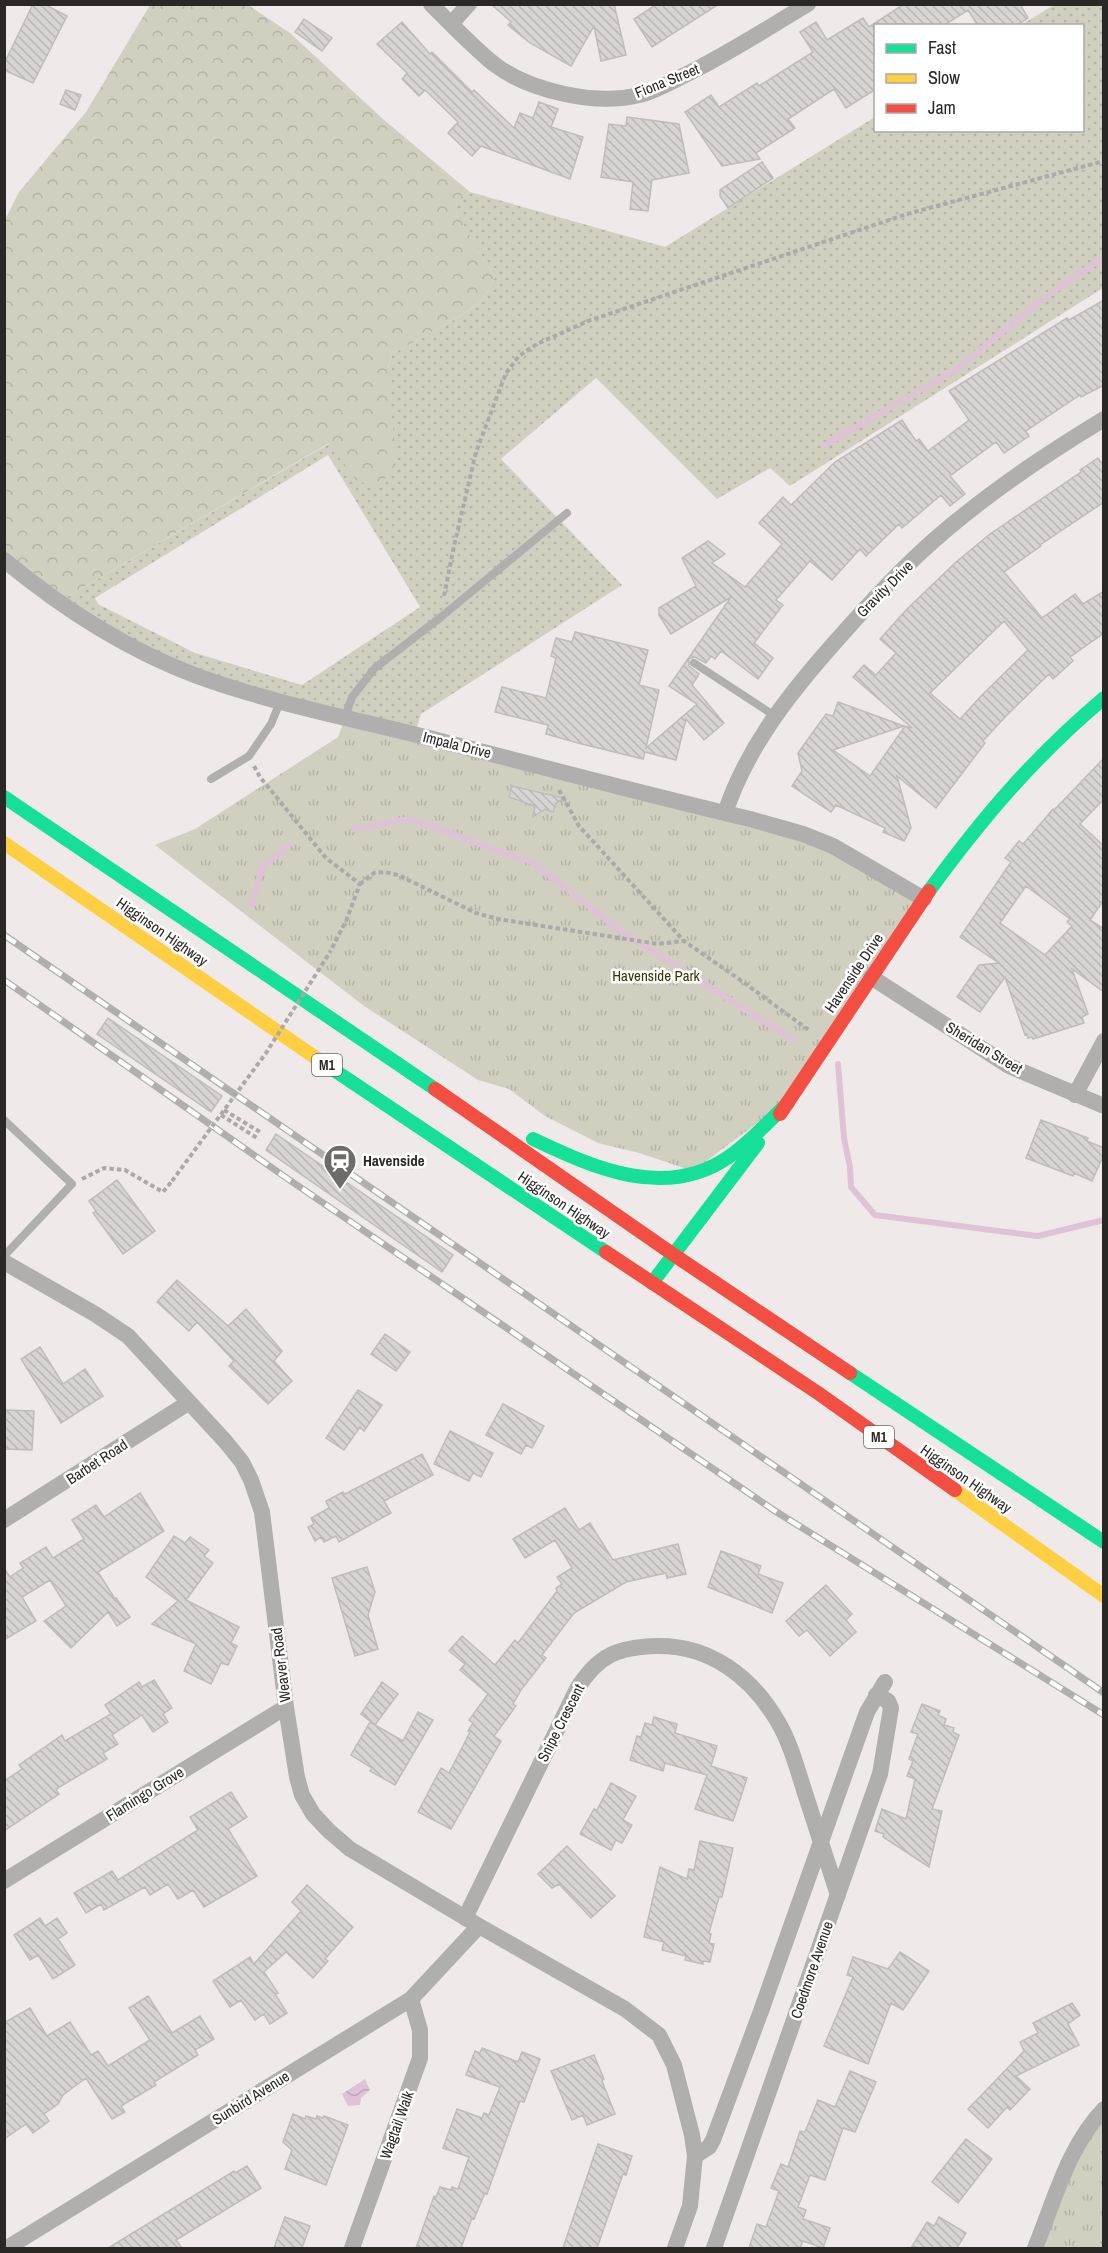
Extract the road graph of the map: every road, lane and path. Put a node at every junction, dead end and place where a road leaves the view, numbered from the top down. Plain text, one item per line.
1 (431, 4) edge
2 (469, 4) edge
3 (808, 4) edge
4 (451, 24) junction
5 (1104, 161) edge
6 (1104, 419) edge
7 (567, 513) dead end
8 (4, 560) edge
9 (441, 618) junction
10 (694, 663) dead end
11 (1104, 698) edge
12 (280, 702) junction
13 (775, 716) junction
14 (345, 717) junction
15 (249, 756) junction
16 (547, 768) junction
17 (211, 779) dead end
18 (4, 797) edge
19 (725, 813) junction
20 (4, 843) edge
21 (360, 884) junction
22 (924, 899) junction
23 (684, 941) junction
24 (871, 977) junction
25 (1104, 1041) edge
26 (827, 1043) junction
27 (1075, 1095) junction
28 (452, 1101) junction
29 (788, 1103) junction
30 (1104, 1106) edge
31 (224, 1110) junction
32 (221, 1115) junction
33 (4, 1120) edge
34 (260, 1132) dead end
35 (256, 1138) dead end
36 (72, 1184) junction
37 (674, 1255) junction
38 (4, 1256) edge
39 (4, 1262) edge
40 (652, 1283) junction
41 (188, 1403) junction
42 (4, 1520) edge
43 (1104, 1542) edge
44 (1104, 1596) edge
45 (286, 1707) junction
46 (821, 1842) junction
47 (4, 1881) edge
48 (838, 1895) junction
49 (472, 1922) junction
50 (411, 1999) junction
51 (1104, 2109) edge
52 (695, 2156) junction
53 (7, 2248) edge
54 (352, 2248) edge
55 (675, 2248) edge
56 (714, 2248) edge
57 (1035, 2248) edge

1 - 4 street, Fiona Street
2 - 4 street
3 - 4 street, Fiona Street
5 - 9 path
6 - 13 street, Gravity Drive
7 - 9 lane
8 - 12 street, Impala Drive
9 - 14 lane
10 - 13 lane
11 - 22 main road, Havenside Drive
12 - 14 street, Impala Drive
12 - 15 lane
13 - 19 street, Gravity Drive
14 - 16 street, Impala Drive
15 - 17 lane
15 - 21 path
16 - 19 street, Impala Drive
16 - 23 path
18 - 28 main road, Higginson Highway / M1
19 - 22 street, Impala Drive
20 - 40 main road, Higginson Highway / M1
21 - 23 path
21 - 31 path, bridge
22 - 24 main road, Havenside Drive
23 - 26 path
24 - 26 main road, Havenside Drive
24 - 27 street, Sheridan Street
25 - 27 street
26 - 29 main road, Havenside Drive
27 - 30 street, Sheridan Street
28 - 29 main road
28 - 37 main road, Higginson Highway / M1
29 - 37 main road, Havenside Drive
31 - 32 path, bridge
31 - 34 path
32 - 35 path
32 - 36 path, bridge
33 - 36 lane
36 - 38 lane
37 - 40 main road, Havenside Drive
37 - 43 main road, Higginson Highway / M1
39 - 41 street, Weaver Road
40 - 44 main road, Higginson Highway / M1
41 - 42 street, Barbet Road
41 - 45 street, Weaver Road
45 - 47 street, Flamingo Grove
45 - 49 street, Weaver Road
46 - 48 street, Snipe Crescent
46 - 48 street, Coedmore Avenue
46 - 49 street, Snipe Crescent
46 - 52 street
48 - 56 street, Coedmore Avenue
49 - 50 street, Sunbird Avenue
49 - 52 street, Weaver Road
50 - 53 street, Sunbird Avenue
50 - 54 street, Wagtail Walk
51 - 57 street
52 - 55 street

